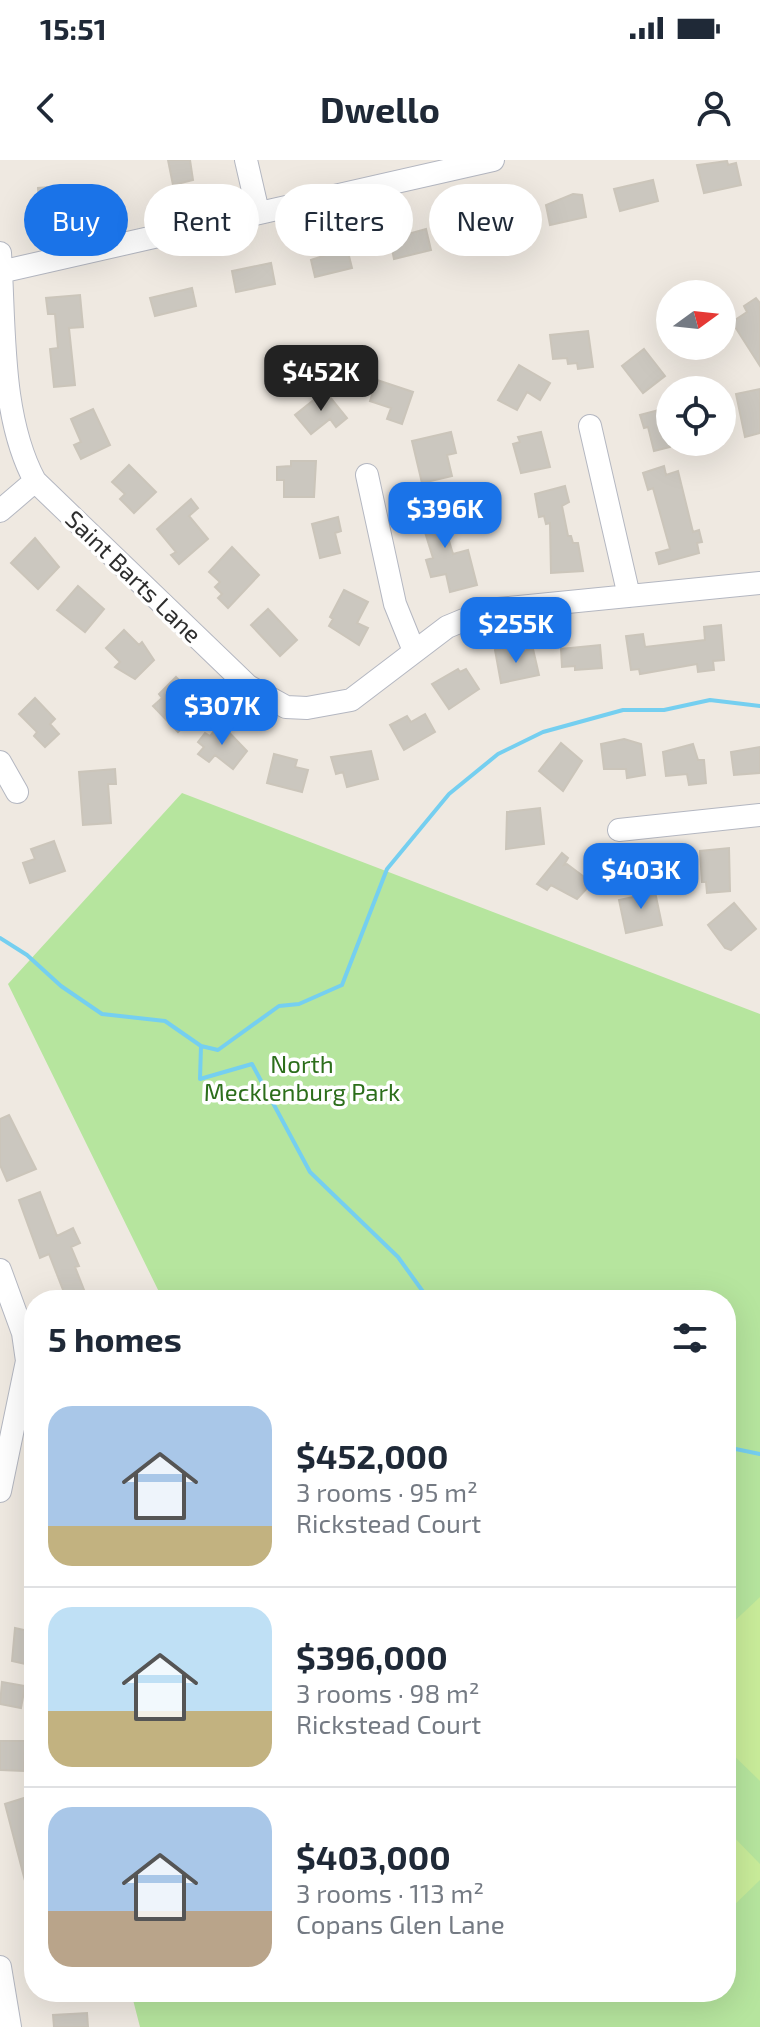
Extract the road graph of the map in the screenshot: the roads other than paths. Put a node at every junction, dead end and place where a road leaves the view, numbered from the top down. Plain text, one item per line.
1 (246, 160) edge
2 (493, 160) edge
3 (252, 184) edge
4 (259, 212) edge
5 (144, 236) edge
6 (0, 266) edge
7 (590, 426) dead end
8 (367, 475) dead end
9 (35, 481) junction
10 (0, 511) edge
11 (760, 583) edge
12 (629, 596) junction
13 (414, 651) junction
14 (0, 762) edge
15 (17, 792) dead end
16 (760, 815) edge
17 (619, 830) dead end
18 (0, 1270) edge
19 (9, 1318) edge
20 (24, 1354) edge
21 (24, 1375) edge
22 (0, 1491) edge
23 (0, 1967) edge
24 (7, 2019) edge

1 - 3 street
2 - 4 street
5 - 6 street
6 - 9 street, Saint Barts Lane
7 - 12 street
8 - 13 street
9 - 10 street
9 - 13 street, Saint Barts Lane
11 - 12 street, Saint Barts Lane
12 - 13 street, Saint Barts Lane
14 - 15 street
16 - 17 street
18 - 19 street
19 - 20 street
21 - 22 street
23 - 24 street

